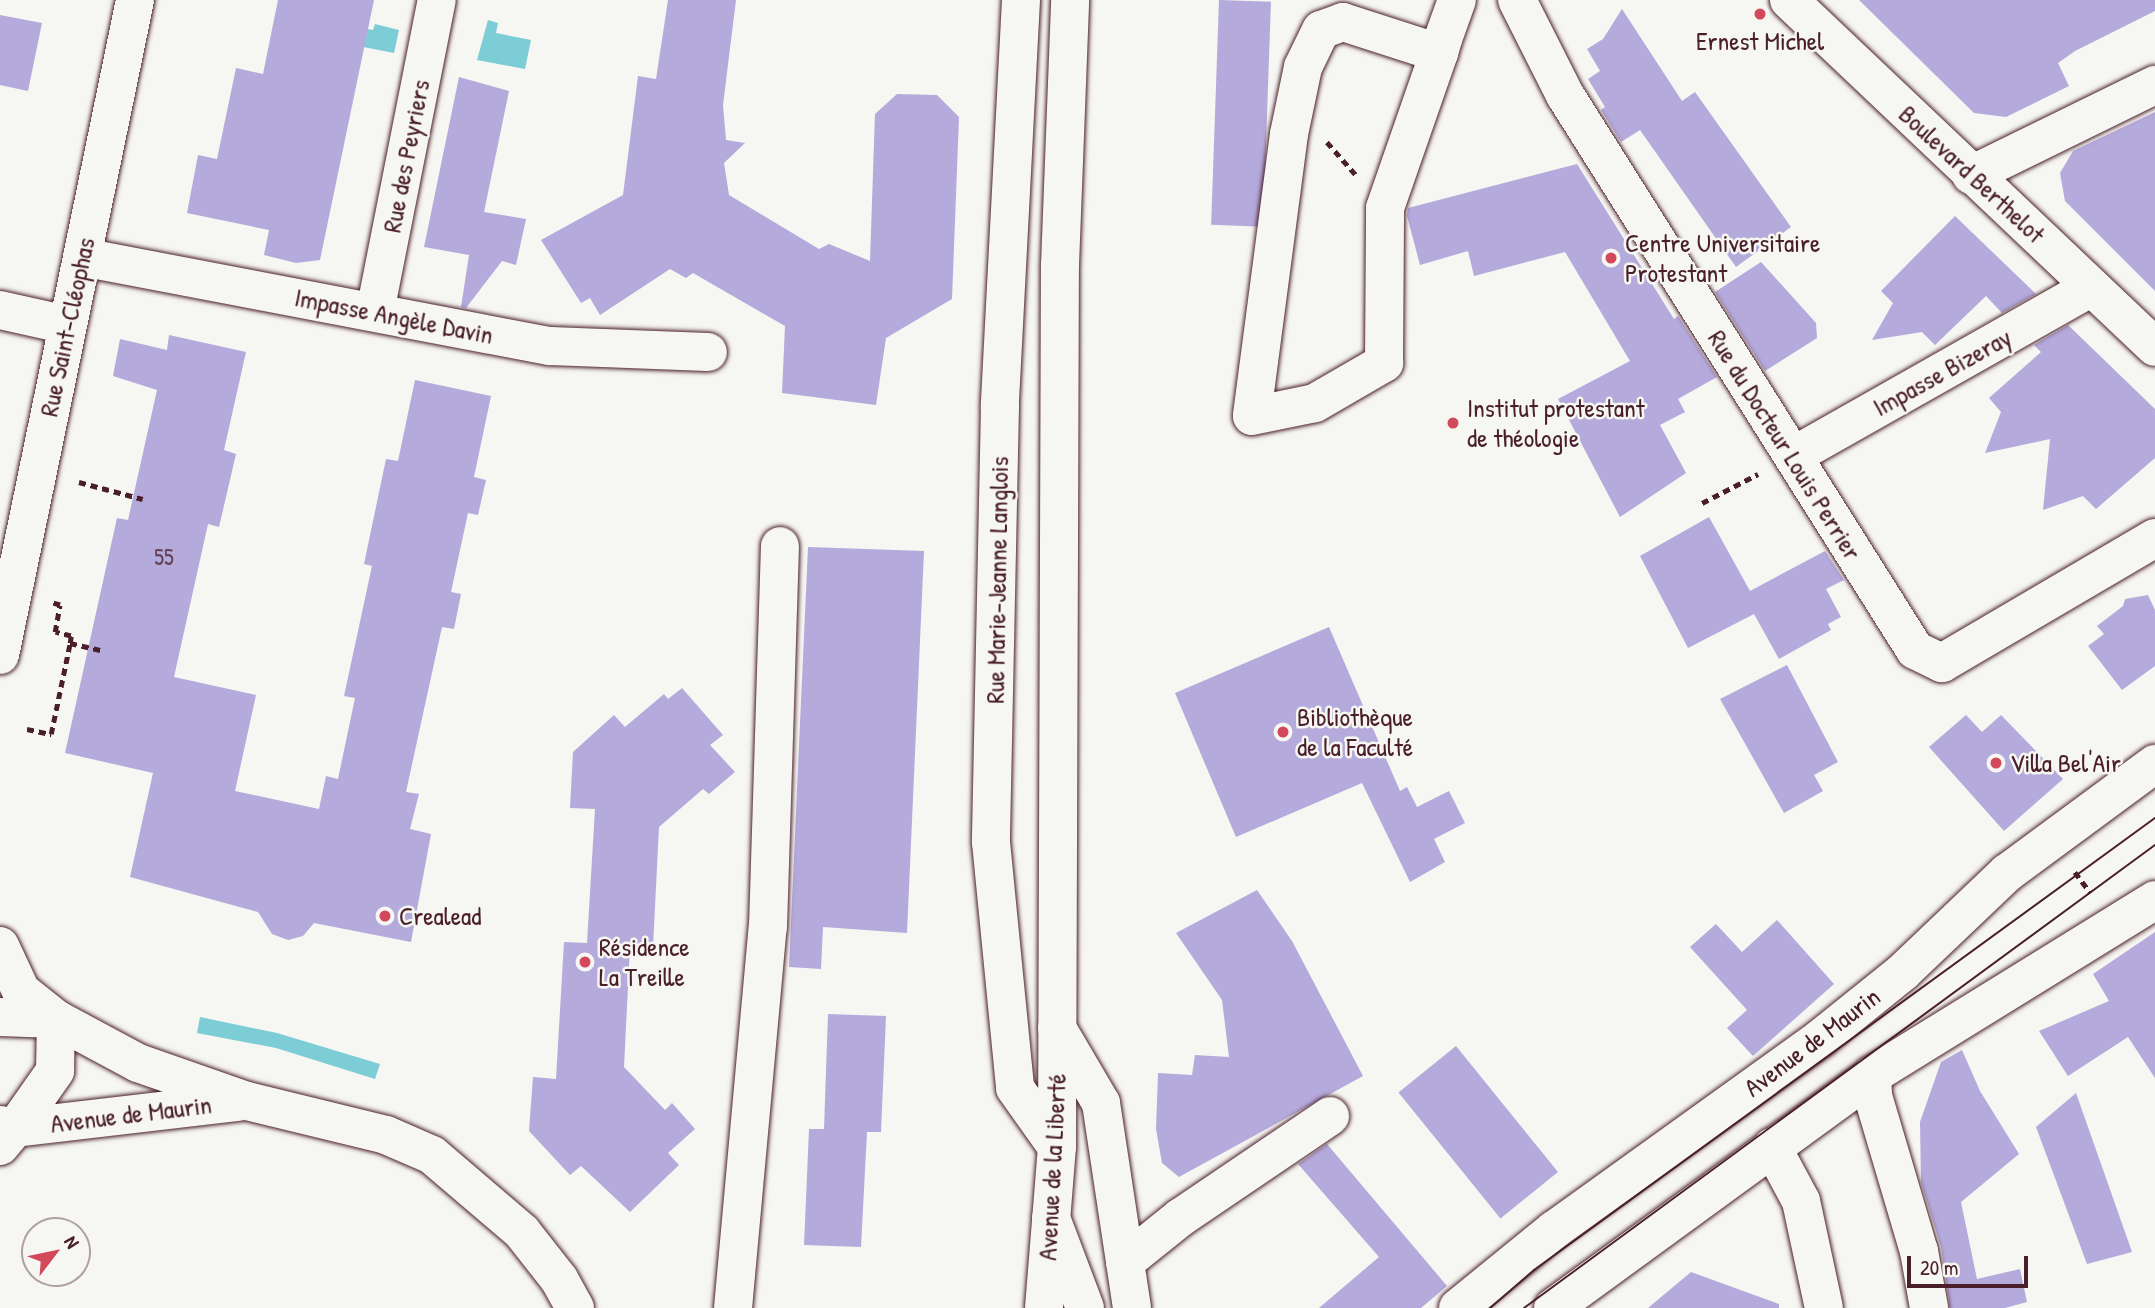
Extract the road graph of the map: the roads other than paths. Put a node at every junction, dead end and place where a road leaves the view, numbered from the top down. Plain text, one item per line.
1 (135, 0) edge
2 (438, 0) edge
3 (1021, 0) edge
4 (1070, 0) edge
5 (1457, 0) edge
6 (1517, 0) edge
7 (1789, 0) edge
8 (1325, 15) edge
9 (1439, 53) junction
10 (2155, 85) edge
11 (1971, 175) junction
12 (82, 257) junction
13 (2092, 287) junction
14 (0, 310) edge
15 (375, 312) junction
16 (67, 326) junction
17 (2155, 347) edge
18 (708, 352) dead end
19 (1793, 456) junction
20 (2155, 538) edge
21 (780, 546) dead end
22 (0, 655) edge
23 (2155, 764) edge
24 (2155, 900) edge
25 (0, 946) edge
26 (0, 1017) edge
27 (56, 1019) junction
28 (1056, 1026) junction
29 (1872, 1075) junction
30 (247, 1101) junction
31 (1330, 1116) dead end
32 (5, 1133) edge
33 (1056, 1147) junction
34 (1772, 1147) junction
35 (1051, 1218) junction
36 (1125, 1262) junction
37 (575, 1308) edge
38 (733, 1308) edge
39 (1044, 1308) edge
40 (1084, 1308) edge
41 (1132, 1308) edge
42 (1458, 1308) edge
43 (1553, 1308) edge
44 (1824, 1308) edge
45 (1929, 1308) edge

1 - 12 street, Rue Saint-Cléophas
2 - 15 street, Rue des Peyriers
3 - 33 street, Rue Marie-Jeanne Langlois
4 - 28 street, Avenue de la Liberté
5 - 9 street
6 - 19 street, Rue du Docteur Louis Perrier
7 - 11 street, Boulevard Berthelot
8 - 9 street
8 - 9 street
10 - 11 street
11 - 13 street, Boulevard Berthelot
12 - 15 street, Impasse Angèle Davin
12 - 16 street, Rue Saint-Cléophas
13 - 17 street, Boulevard Berthelot
13 - 19 street, Impasse Bizeray
14 - 16 street
15 - 18 street, Impasse Angèle Davin
16 - 22 street, Rue Saint-Cléophas
19 - 20 street, Rue du Docteur Louis Perrier
21 - 38 street
23 - 42 street, Avenue de Maurin
24 - 29 street
25 - 27 street, Avenue de Maurin
26 - 27 street, Avenue de Maurin
27 - 30 street, Avenue de Maurin
27 - 32 street, Avenue de Maurin
28 - 33 street, Avenue de la Liberté
28 - 36 street
29 - 34 street
29 - 45 street
30 - 32 street, Avenue de Maurin
30 - 37 street, Avenue de Maurin
31 - 36 street
33 - 35 street, Avenue de la Liberté
34 - 43 street
34 - 44 street
35 - 39 street, Avenue de la Liberté
35 - 40 street
36 - 41 street

